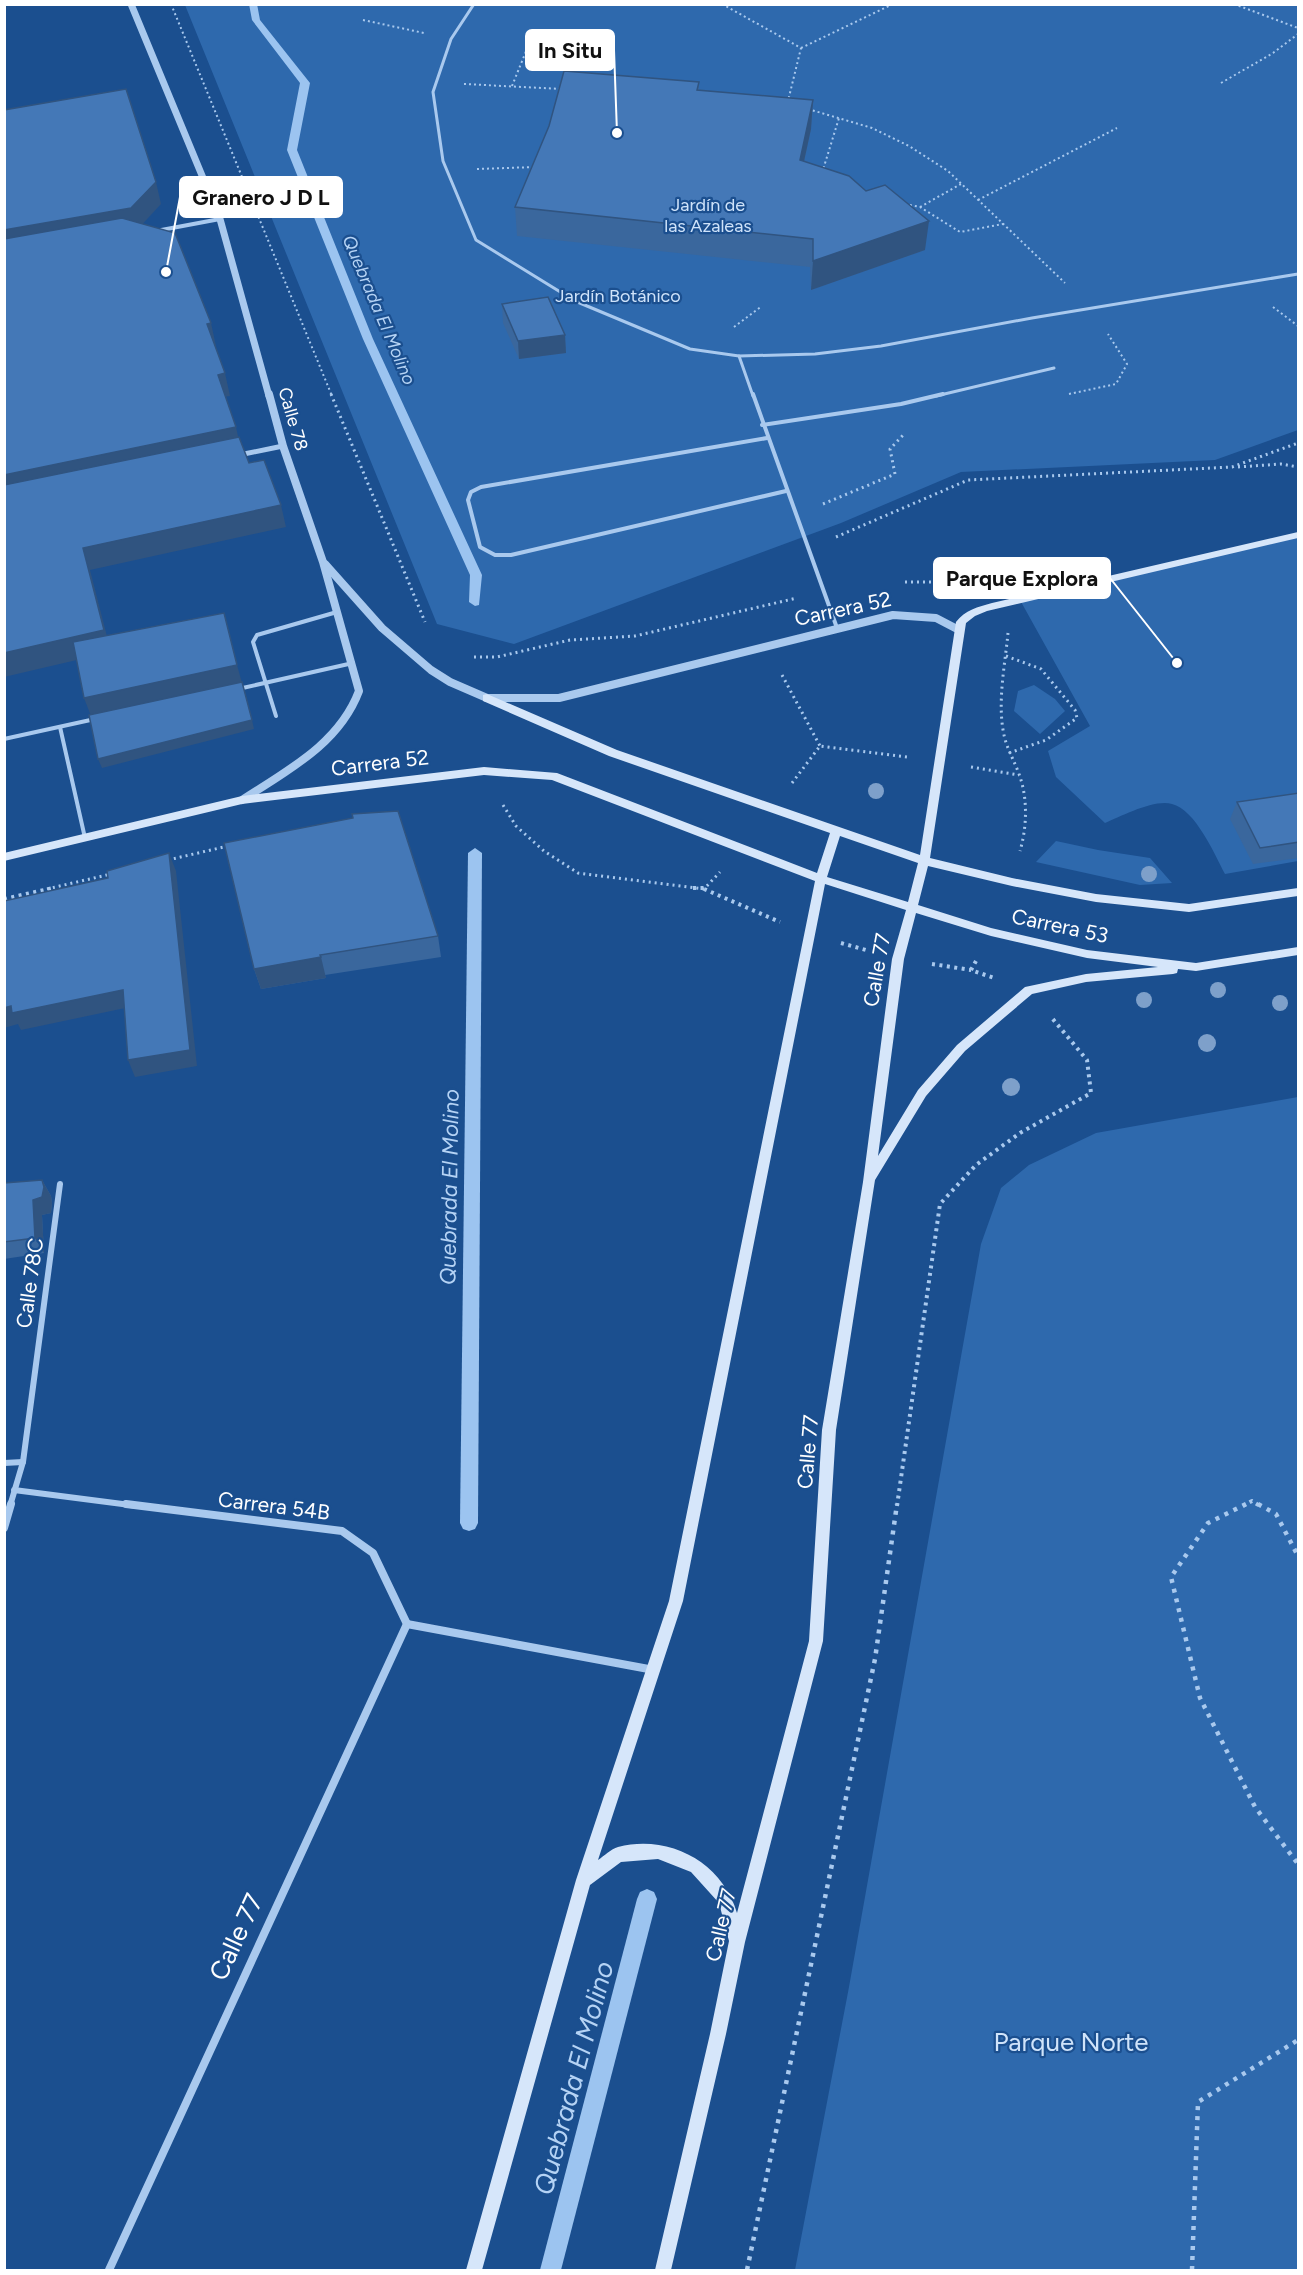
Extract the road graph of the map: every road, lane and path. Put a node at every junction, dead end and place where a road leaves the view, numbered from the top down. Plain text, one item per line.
1 (131, 4) edge
2 (474, 4) edge
3 (722, 4) edge
4 (893, 4) edge
5 (1234, 4) edge
6 (363, 20) dead end
7 (1299, 28) edge
8 (1299, 34) edge
9 (451, 39) junction
10 (531, 39) dead end
11 (801, 48) junction
12 (437, 82) junction
13 (1221, 83) dead end
14 (512, 86) junction
15 (570, 90) edge
16 (788, 102) edge
17 (808, 109) edge
18 (839, 118) junction
19 (1117, 128) dead end
20 (537, 167) edge
21 (446, 170) junction
22 (820, 178) edge
23 (960, 184) junction
24 (978, 200) junction
25 (898, 203) edge
26 (920, 207) junction
27 (220, 219) junction
28 (1003, 224) junction
29 (151, 231) edge
30 (1299, 274) edge
31 (1093, 309) junction
32 (739, 356) junction
33 (1054, 368) dead end
34 (1063, 395) dead end
35 (762, 424) junction
36 (907, 430) dead end
37 (767, 438) junction
38 (1299, 443) edge
39 (283, 446) junction
40 (236, 455) edge
41 (1232, 467) junction
42 (1299, 467) edge
43 (786, 491) junction
44 (794, 515) junction
45 (1299, 534) edge
46 (807, 548) junction
47 (323, 562) junction
48 (337, 612) junction
49 (837, 628) junction
50 (959, 630) junction
51 (1006, 656) dead end
52 (353, 663) junction
53 (266, 683) junction
54 (231, 690) edge
55 (487, 698) junction
56 (276, 716) dead end
57 (106, 717) edge
58 (60, 727) junction
59 (4, 739) edge
60 (1009, 753) dead end
61 (939, 761) junction
62 (1020, 775) dead end
63 (242, 800) junction
64 (502, 803) dead end
65 (773, 809) junction
66 (836, 832) junction
67 (85, 838) junction
68 (233, 845) edge
69 (742, 848) junction
70 (4, 857) edge
71 (164, 861) edge
72 (924, 861) junction
73 (119, 872) edge
74 (821, 879) junction
75 (1299, 892) edge
76 (4, 899) edge
77 (912, 909) junction
78 (1299, 951) edge
79 (1196, 967) junction
80 (1091, 1093) dead end
81 (869, 1182) junction
82 (60, 1184) dead end
83 (23, 1462) junction
84 (4, 1463) edge
85 (15, 1490) junction
86 (4, 1528) edge
87 (1299, 1556) edge
88 (407, 1624) junction
89 (654, 1670) junction
90 (1299, 1864) edge
91 (584, 1880) junction
92 (737, 1942) junction
93 (1299, 2040) edge
94 (109, 2271) edge
95 (474, 2271) edge
96 (663, 2271) edge
97 (747, 2271) edge
98 (1192, 2271) edge

1 - 27 street, Calle 78
2 - 9 lane
3 - 11 path
4 - 11 path
5 - 7 path
6 - 9 path
8 - 13 path
9 - 12 lane
10 - 14 path
11 - 16 path
12 - 14 path
12 - 21 lane
14 - 15 path
17 - 18 path
18 - 22 path
18 - 23 path
19 - 24 path
20 - 21 path
21 - 32 lane
23 - 24 path
23 - 26 path
24 - 28 path
25 - 26 path
26 - 28 path
27 - 29 street
27 - 39 street, Calle 78
28 - 31 path
30 - 31 lane
31 - 32 lane
31 - 34 path
32 - 35 lane
33 - 35 lane
35 - 37 lane
36 - 44 path
37 - 43 lane
37 - 43 lane
38 - 41 path
39 - 40 street
39 - 47 street, Calle 78
41 - 42 path
41 - 46 path
43 - 44 lane
44 - 46 lane
45 - 50 main road
46 - 49 lane
47 - 48 street, Calle 78
47 - 55 street, Carrera 52
48 - 52 street, Calle 78
48 - 53 lane
49 - 50 street, Carrera 52
49 - 55 street, Carrera 52
50 - 61 main road, Calle 77
51 - 60 path
52 - 53 lane
52 - 63 street, Calle 78
53 - 54 lane
53 - 56 lane
55 - 65 main road, Carrera 52
57 - 58 lane
58 - 59 lane
58 - 67 lane
61 - 62 path
61 - 65 path
61 - 72 main road, Calle 77
63 - 67 main road, Carrera 52
63 - 69 main road, Carrera 52
64 - 69 path
65 - 66 main road, Carrera 52
66 - 72 main road, Carrera 52
66 - 74 main road
67 - 70 main road, Carrera 52
68 - 71 path
69 - 74 main road, Carrera 52
72 - 75 main road, Carrera 53
72 - 77 main road, Calle 77
73 - 76 path
74 - 77 main road, Carrera 53
74 - 89 main road
77 - 79 main road, Carrera 53
77 - 81 main road, Calle 77
78 - 79 main road, Carrera 53
79 - 81 main road
80 - 97 path
81 - 92 main road, Calle 77
82 - 83 street, Calle 78C
83 - 84 street
83 - 85 street, Calle 78C
85 - 86 street, Calle 78C
85 - 88 street, Carrera 54B
87 - 90 path
88 - 89 street
88 - 94 street, Calle 77
89 - 91 main road
91 - 92 main road
91 - 95 main road
92 - 96 main road, Calle 77
93 - 98 path

